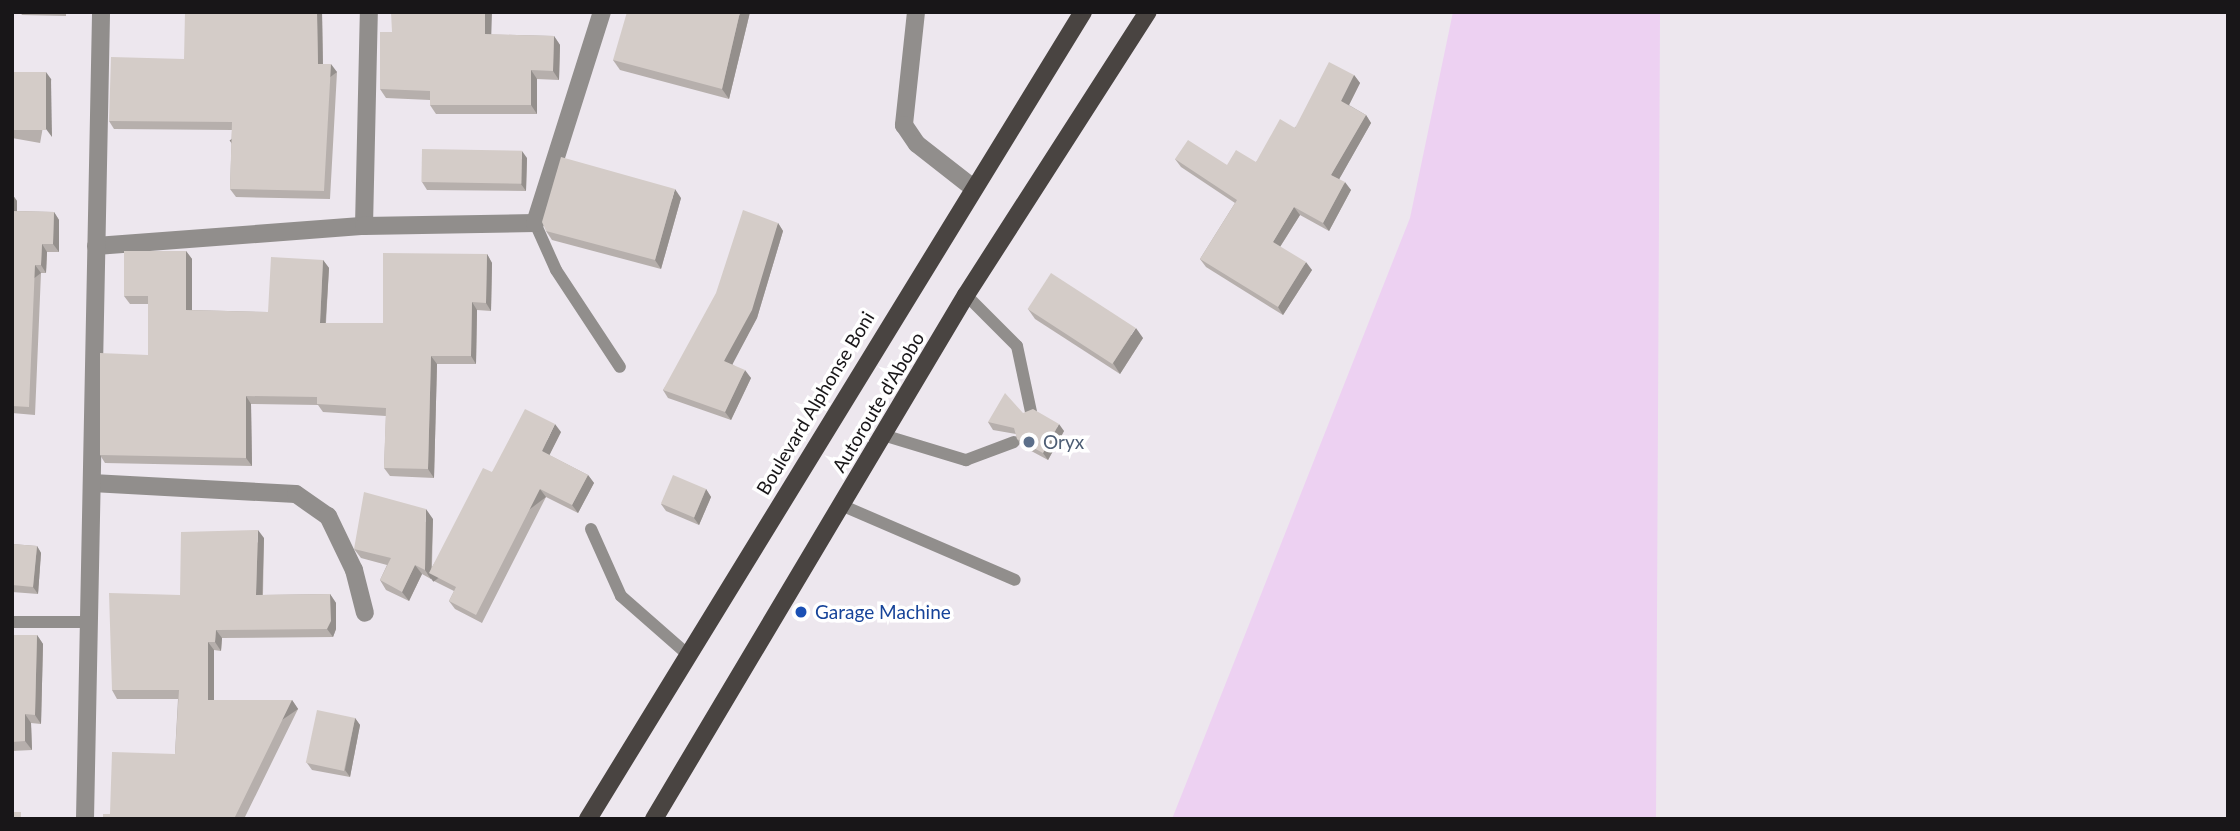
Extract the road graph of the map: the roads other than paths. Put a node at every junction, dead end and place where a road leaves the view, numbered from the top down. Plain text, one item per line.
1 (101, 12) edge
2 (369, 12) edge
3 (602, 12) edge
4 (916, 12) edge
5 (1083, 12) edge
6 (1148, 12) edge
7 (972, 187) junction
8 (536, 223) junction
9 (365, 226) junction
10 (96, 246) junction
11 (967, 295) junction
12 (620, 367) dead end
13 (1031, 412) edge
14 (883, 435) junction
15 (1014, 442) edge
16 (92, 483) junction
17 (841, 505) junction
18 (591, 529) dead end
19 (1015, 580) dead end
20 (365, 613) dead end
21 (12, 622) edge
22 (89, 622) junction
23 (688, 654) junction
24 (85, 819) edge
25 (588, 819) edge
26 (654, 819) edge

1 - 10 street
2 - 9 street
3 - 8 street
4 - 7 street
5 - 7 main road, Boulevard Alphonse Boni
6 - 11 main road, Autoroute d'Abobo
7 - 23 main road, Boulevard Alphonse Boni
8 - 9 street
8 - 12 lane
9 - 10 street
10 - 16 street
11 - 13 lane
11 - 14 main road, Autoroute d'Abobo
14 - 15 lane
14 - 17 main road, Autoroute d'Abobo
16 - 20 street
16 - 22 street
17 - 19 lane
17 - 26 main road, Autoroute d'Abobo
18 - 23 lane
21 - 22 lane
22 - 24 street
23 - 25 main road, Boulevard Alphonse Boni

